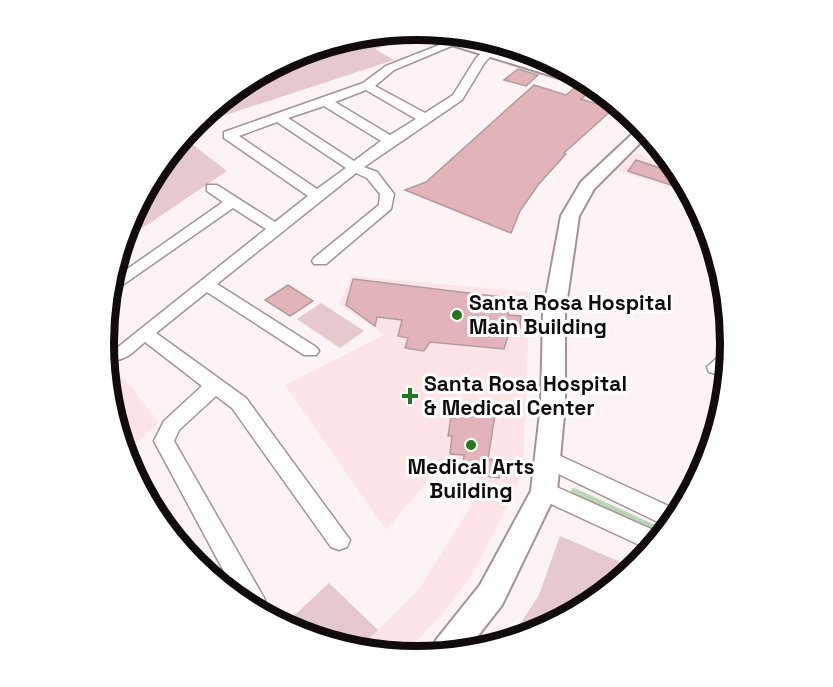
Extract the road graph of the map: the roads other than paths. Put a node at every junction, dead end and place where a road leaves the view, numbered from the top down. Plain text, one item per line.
1 (454, 43) edge
2 (465, 44) edge
3 (490, 51) junction
4 (529, 63) edge
5 (367, 86) junction
6 (324, 101) junction
7 (278, 117) junction
8 (424, 118) junction
9 (637, 136) edge
10 (390, 141) junction
11 (355, 168) junction
12 (212, 188) dead end
13 (317, 196) junction
14 (234, 201) junction
15 (276, 229) junction
16 (320, 261) dead end
17 (119, 282) edge
18 (206, 284) junction
19 (144, 333) junction
20 (310, 351) dead end
21 (117, 355) dead end
22 (215, 385) junction
23 (547, 459) junction
24 (544, 490) junction
25 (666, 515) edge
26 (648, 538) edge
27 (339, 540) dead end
28 (249, 596) edge
29 (452, 644) edge

1 - 5 street
2 - 3 main road
3 - 4 main road
3 - 8 street
5 - 6 street
5 - 8 street
6 - 7 street
6 - 10 street
7 - 11 street
7 - 13 street
8 - 10 street
9 - 23 street
10 - 11 street
11 - 13 street
11 - 16 street
12 - 14 street
13 - 15 street
14 - 15 street
14 - 17 street
15 - 18 street
18 - 19 street
18 - 20 street
19 - 21 street
19 - 22 street
22 - 27 street
22 - 28 street
23 - 24 street
23 - 25 street
24 - 26 street
24 - 29 street

